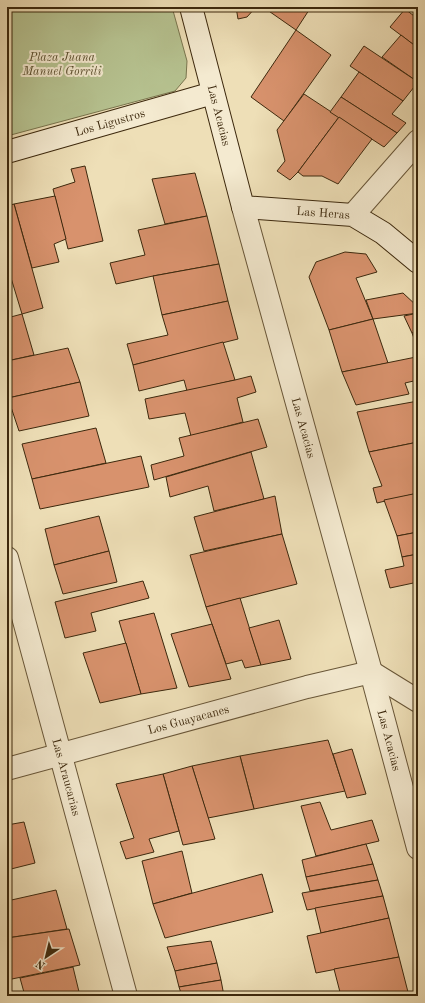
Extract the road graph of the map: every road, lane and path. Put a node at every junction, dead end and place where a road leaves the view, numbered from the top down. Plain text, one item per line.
1 (191, 7) edge
2 (212, 93) junction
3 (418, 141) edge
4 (7, 152) edge
5 (243, 207) junction
6 (353, 215) junction
7 (418, 262) edge
8 (7, 558) edge
9 (371, 672) junction
10 (418, 701) edge
11 (61, 754) junction
12 (7, 769) edge
13 (418, 848) edge
14 (126, 996) edge

1 - 2 street, Las Acacias
2 - 4 street, Los Ligustros
2 - 5 street, Las Acacias
3 - 6 street, Las Heras
5 - 6 street, Las Heras
5 - 9 street, Las Acacias
6 - 7 street
8 - 11 street, Las Araucarias
9 - 10 street
9 - 11 street, Los Guayacanes
9 - 13 street, Las Acacias
11 - 12 street, Los Guayacanes
11 - 14 street, Las Araucarias

